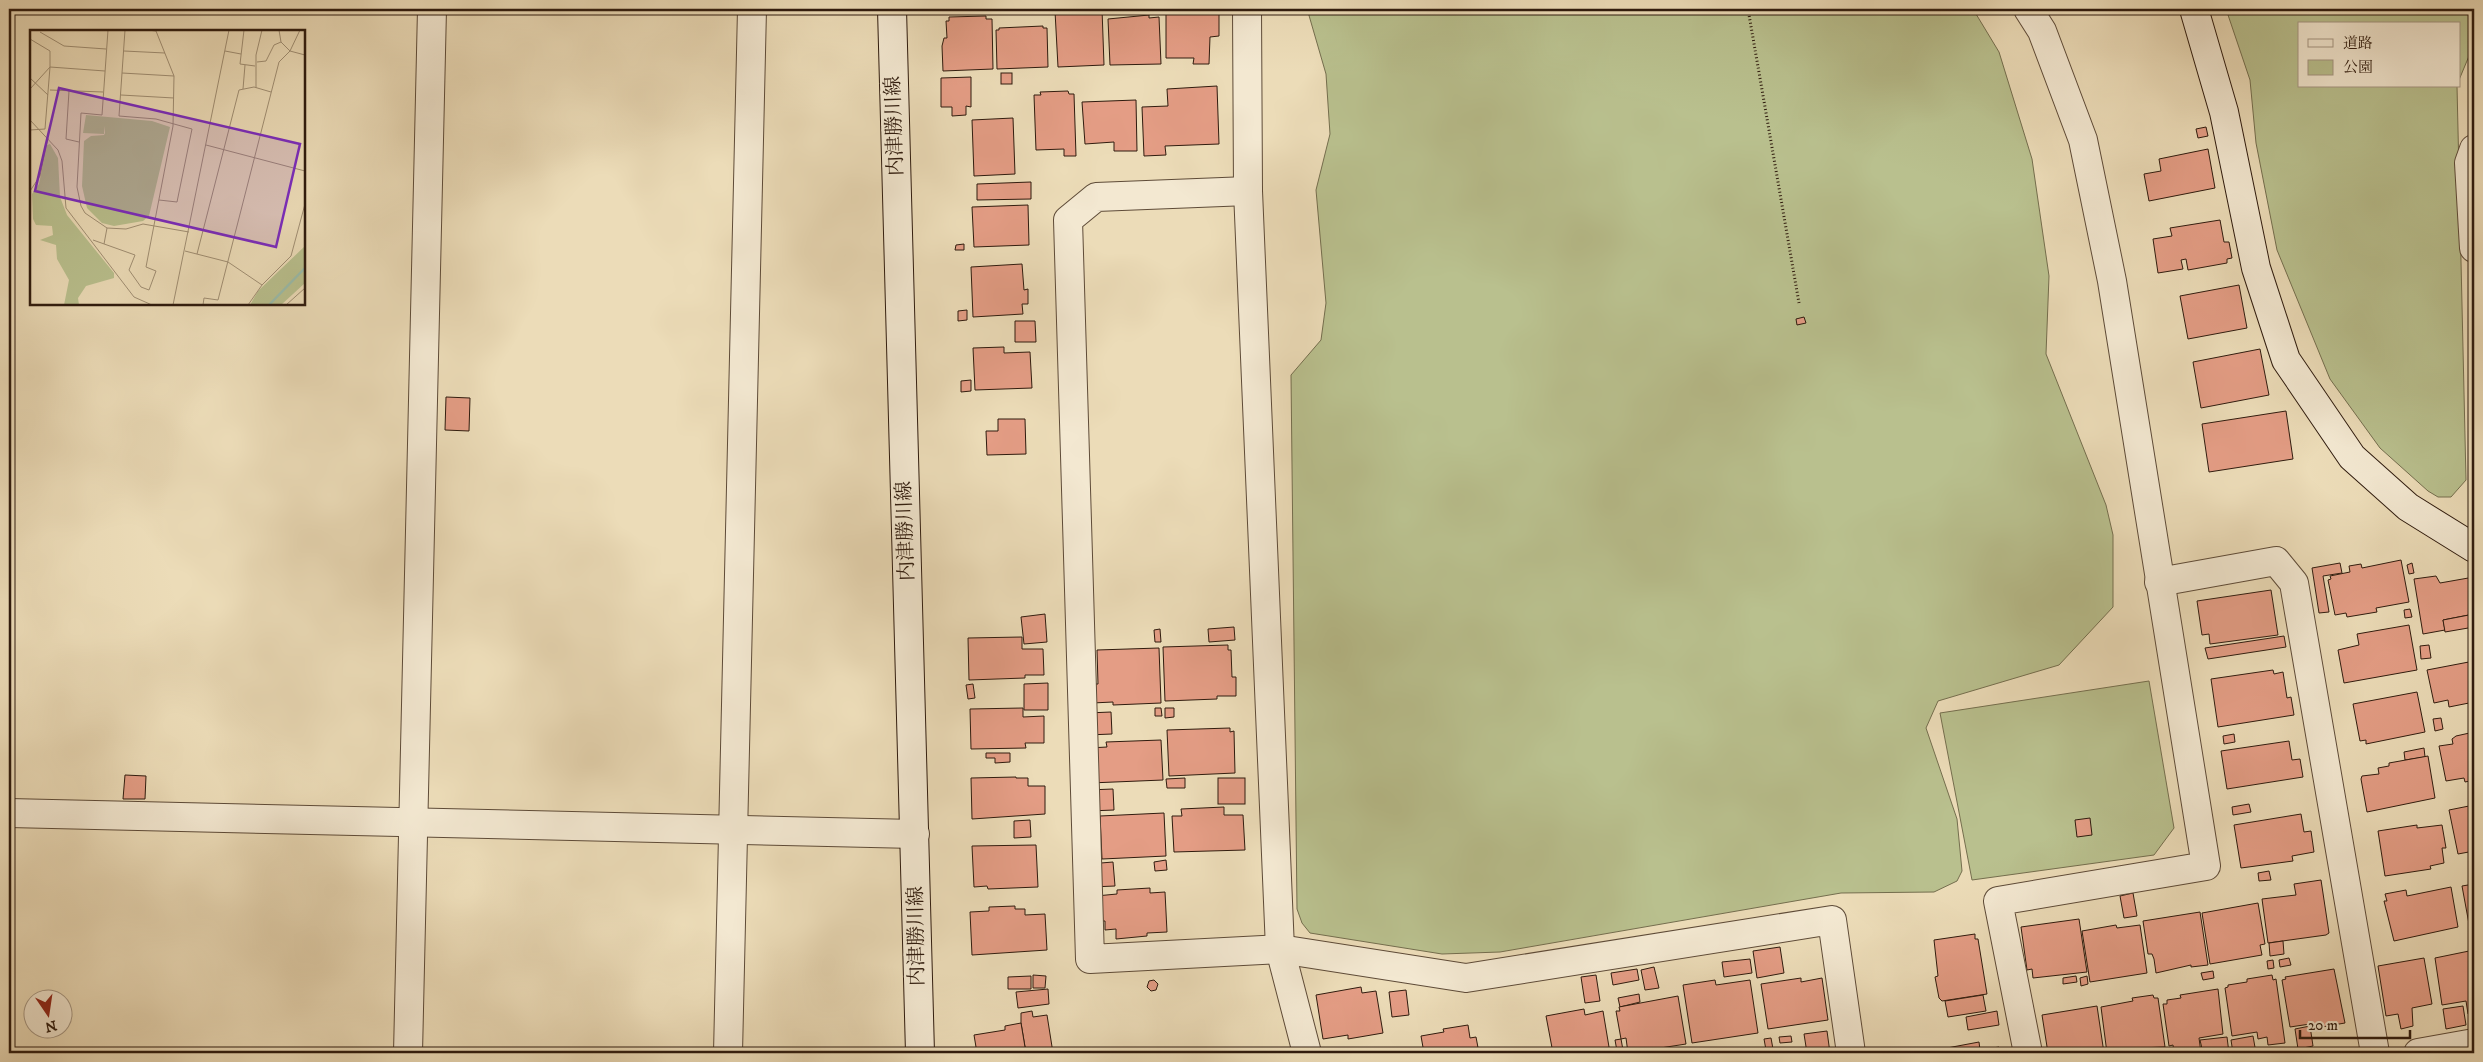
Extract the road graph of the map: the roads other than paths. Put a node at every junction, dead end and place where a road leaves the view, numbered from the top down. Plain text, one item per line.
1 (432, 9) edge
2 (752, 9) edge
3 (892, 9) edge
4 (1247, 9) edge
5 (2028, 9) edge
6 (2194, 9) edge
7 (2474, 149) edge
8 (1248, 191) junction
9 (2474, 248) edge
10 (2474, 548) edge
11 (2159, 582) junction
12 (9, 812) edge
13 (412, 822) junction
14 (733, 829) junction
15 (915, 834) junction
16 (1280, 948) junction
17 (2474, 1043) edge
18 (408, 1053) edge
19 (728, 1053) edge
20 (920, 1053) edge
21 (1307, 1053) edge
22 (1851, 1053) edge
23 (2028, 1053) edge
24 (2375, 1053) edge
25 (2418, 1053) edge

1 - 13 street
2 - 14 street
3 - 15 street, 内津勝川線
4 - 8 street
5 - 11 street
6 - 10 street
7 - 9 street
8 - 16 street
8 - 16 street
11 - 23 street
11 - 24 street
12 - 13 street
13 - 14 street
13 - 18 street
14 - 15 street
14 - 19 street
15 - 20 street, 内津勝川線
16 - 21 street
16 - 22 street
17 - 25 street

